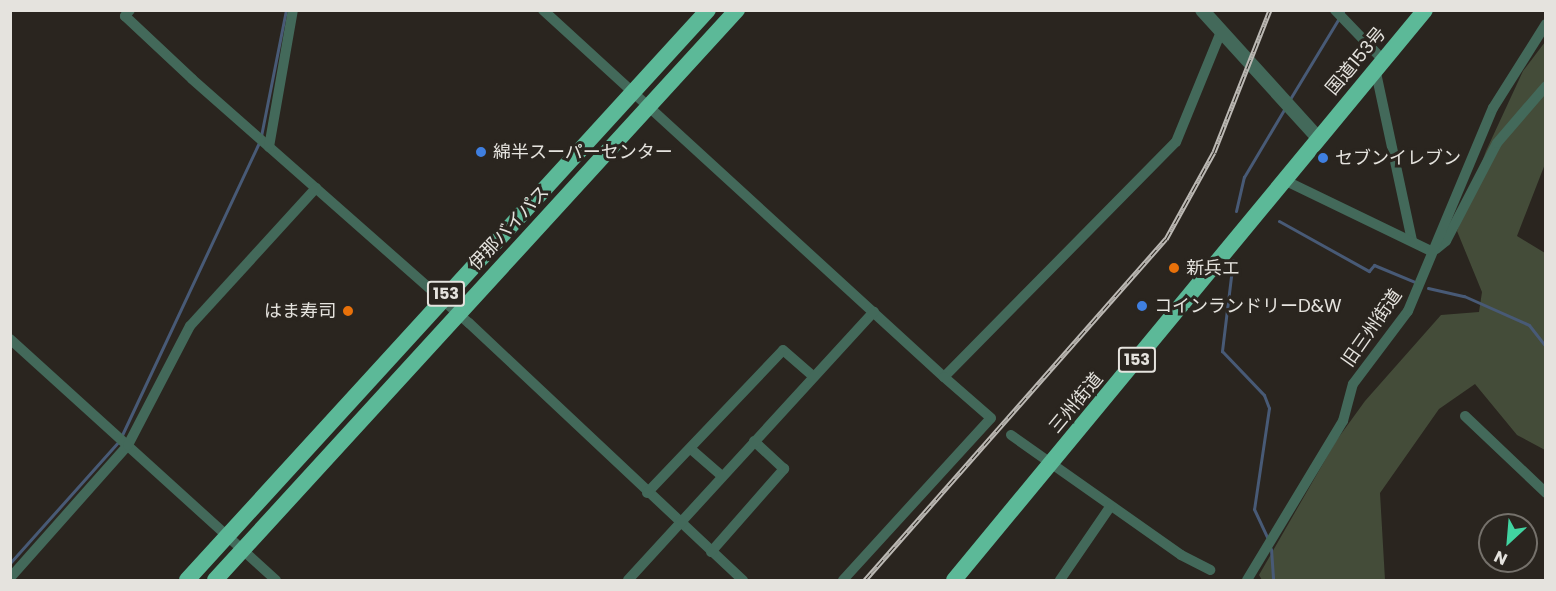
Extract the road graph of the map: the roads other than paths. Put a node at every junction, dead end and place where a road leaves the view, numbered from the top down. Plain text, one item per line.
1 (130, 10) edge
2 (292, 10) edge
3 (543, 10) edge
4 (708, 10) edge
5 (737, 10) edge
6 (1202, 10) edge
7 (1425, 10) edge
8 (1338, 16) edge
9 (1545, 24) edge
10 (1221, 32) junction
11 (1379, 64) junction
12 (1545, 86) edge
13 (633, 94) junction
14 (649, 107) junction
15 (1318, 138) junction
16 (267, 146) junction
17 (1284, 180) junction
18 (316, 188) junction
19 (1412, 241) junction
20 (1433, 252) junction
21 (441, 299) junction
22 (874, 312) junction
23 (457, 313) junction
24 (10, 339) edge
25 (813, 376) junction
26 (944, 377) junction
27 (1465, 416) dead end
28 (1011, 435) dead end
29 (122, 440) junction
30 (754, 441) junction
31 (692, 450) junction
32 (1051, 463) junction
33 (722, 476) junction
34 (647, 493) junction
35 (1545, 493) edge
36 (1110, 507) junction
37 (680, 523) junction
38 (228, 537) junction
39 (242, 550) junction
40 (711, 552) junction
41 (1210, 570) dead end
42 (10, 578) edge
43 (187, 580) edge
44 (215, 580) edge
45 (276, 580) edge
46 (628, 580) edge
47 (743, 580) edge
48 (843, 580) edge
49 (954, 580) edge
50 (1060, 580) edge
51 (1247, 580) edge

1 - 16 street
2 - 16 street
3 - 13 street
4 - 13 highway, 伊那バイパス / 153
5 - 14 highway, 伊那バイパス / 153
6 - 10 street
7 - 11 highway, 国道153号 / 153
8 - 11 street
9 - 20 street, 旧三州街道
10 - 15 street
10 - 26 street
11 - 15 highway, 国道153号 / 153
11 - 19 street
12 - 20 street
13 - 14 street
13 - 21 highway, 伊那バイパス / 153
14 - 22 street
14 - 23 highway, 伊那バイパス / 153
15 - 17 highway, 三州街道 / 153
16 - 18 street
17 - 19 street
17 - 32 highway, 三州街道 / 153
18 - 21 street
18 - 29 street
19 - 20 street
20 - 51 street, 旧三州街道
21 - 23 street
21 - 38 highway, 伊那バイパス / 153
22 - 25 street
22 - 26 street
23 - 34 street
23 - 39 highway, 伊那バイパス / 153
24 - 29 street
25 - 30 street
25 - 31 street
26 - 48 street
27 - 35 street
28 - 32 street
29 - 38 street
29 - 42 street
30 - 33 street
30 - 40 street
31 - 33 street
31 - 34 street
32 - 36 street
32 - 49 highway, 三州街道 / 153
33 - 37 street
34 - 37 street
36 - 41 street
36 - 50 street
37 - 40 street
37 - 46 street
38 - 39 street
38 - 43 highway, 伊那バイパス / 153
39 - 44 highway, 伊那バイパス / 153
39 - 45 street
40 - 47 street

